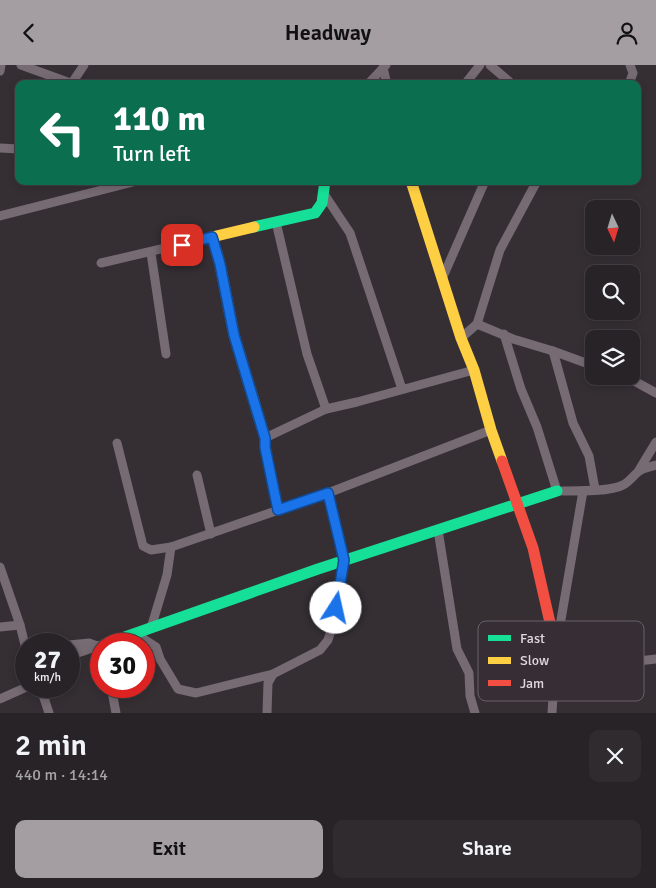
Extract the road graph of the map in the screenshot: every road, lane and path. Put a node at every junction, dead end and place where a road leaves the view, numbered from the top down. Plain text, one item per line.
1 (1, 65) edge
2 (21, 65) edge
3 (84, 65) edge
4 (480, 65) edge
5 (490, 65) edge
6 (630, 65) edge
7 (384, 66) edge
8 (0, 71) edge
9 (61, 80) edge
10 (75, 80) edge
11 (372, 80) edge
12 (386, 80) edge
13 (468, 80) edge
14 (507, 80) edge
15 (630, 80) edge
16 (0, 148) edge
17 (15, 149) edge
18 (121, 185) edge
19 (325, 185) edge
20 (412, 185) edge
21 (482, 185) edge
22 (535, 185) edge
23 (324, 194) junction
24 (0, 216) edge
25 (276, 222) junction
26 (212, 237) junction
27 (151, 253) junction
28 (101, 263) dead end
29 (442, 279) junction
30 (477, 324) junction
31 (504, 334) junction
32 (461, 337) junction
33 (553, 351) junction
34 (166, 354) dead end
35 (585, 363) edge
36 (474, 370) junction
37 (640, 384) edge
38 (402, 389) junction
39 (656, 393) edge
40 (326, 409) junction
41 (491, 431) junction
42 (265, 438) junction
43 (656, 442) edge
44 (117, 443) dead end
45 (656, 465) edge
46 (639, 470) junction
47 (197, 475) dead end
48 (595, 489) junction
49 (557, 491) junction
50 (582, 491) junction
51 (328, 493) junction
52 (516, 503) junction
53 (278, 510) junction
54 (438, 530) junction
55 (211, 534) junction
56 (171, 547) junction
57 (344, 560) junction
58 (0, 569) edge
59 (549, 621) edge
60 (561, 621) edge
61 (20, 625) junction
62 (0, 627) edge
63 (151, 628) junction
64 (22, 633) edge
65 (138, 633) edge
66 (155, 646) edge
67 (273, 674) junction
68 (15, 692) edge
69 (44, 698) edge
70 (113, 698) edge
71 (0, 699) edge
72 (49, 713) edge
73 (116, 713) edge
74 (267, 713) edge
75 (475, 713) edge

1 - 8 street
2 - 9 street
3 - 10 street
4 - 13 street
5 - 14 street
6 - 15 street
7 - 11 street
7 - 12 street
16 - 17 street
18 - 24 street
19 - 23 street
20 - 29 street
21 - 29 street
22 - 30 street
23 - 25 street
23 - 38 street
25 - 26 street
25 - 40 street
26 - 27 street
26 - 42 street
27 - 28 street
27 - 34 street
29 - 32 street
30 - 31 street
30 - 32 street
31 - 33 street
31 - 49 street
32 - 36 street
33 - 35 street
33 - 48 street
36 - 38 street
36 - 41 street
37 - 39 street
38 - 40 street
40 - 42 street
41 - 51 street
41 - 52 street
42 - 53 street
43 - 46 street
44 - 56 street
45 - 46 street
46 - 48 street
47 - 55 street
48 - 50 street
49 - 50 street
49 - 52 street
50 - 60 street
51 - 53 street
51 - 57 street
52 - 54 street
52 - 59 street
53 - 55 street
54 - 57 street
54 - 75 street
55 - 56 street
56 - 63 street
57 - 63 street
57 - 67 street
58 - 61 street
61 - 62 street
61 - 64 street
63 - 65 street
66 - 67 street
67 - 74 street
68 - 71 street
69 - 72 street
70 - 73 street

